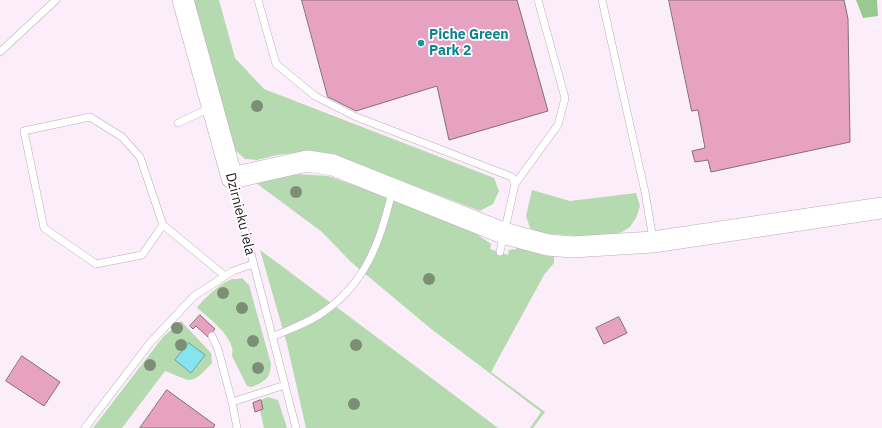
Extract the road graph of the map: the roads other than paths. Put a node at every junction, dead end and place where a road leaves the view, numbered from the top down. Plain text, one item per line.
1 (56, 0) edge
2 (183, 0) edge
3 (258, 0) edge
4 (538, 0) edge
5 (602, 0) edge
6 (0, 52) edge
7 (212, 107) junction
8 (178, 123) dead end
9 (232, 178) junction
10 (515, 184) junction
11 (393, 189) junction
12 (882, 208) edge
13 (163, 225) junction
14 (653, 242) junction
15 (502, 243) junction
16 (253, 264) junction
17 (225, 276) junction
18 (212, 336) dead end
19 (272, 337) junction
20 (285, 385) junction
21 (232, 402) junction
22 (236, 426) edge
23 (85, 428) edge
24 (296, 428) edge

1 - 6 lane
2 - 7 street, Dzirnieku iela
3 - 10 lane
4 - 10 lane
5 - 14 lane
7 - 8 lane
7 - 9 street, Dzirnieku iela
9 - 11 street
9 - 16 lane, Dzirnieku iela
10 - 15 lane
11 - 15 street
11 - 19 lane
12 - 14 street
13 - 13 lane
13 - 17 lane
14 - 15 street
16 - 17 lane
16 - 19 lane, Dzirnieku iela
17 - 23 lane
18 - 21 lane
19 - 20 lane, Dzirnieku iela
20 - 21 lane
20 - 24 lane, Dzirnieku iela
21 - 22 lane

